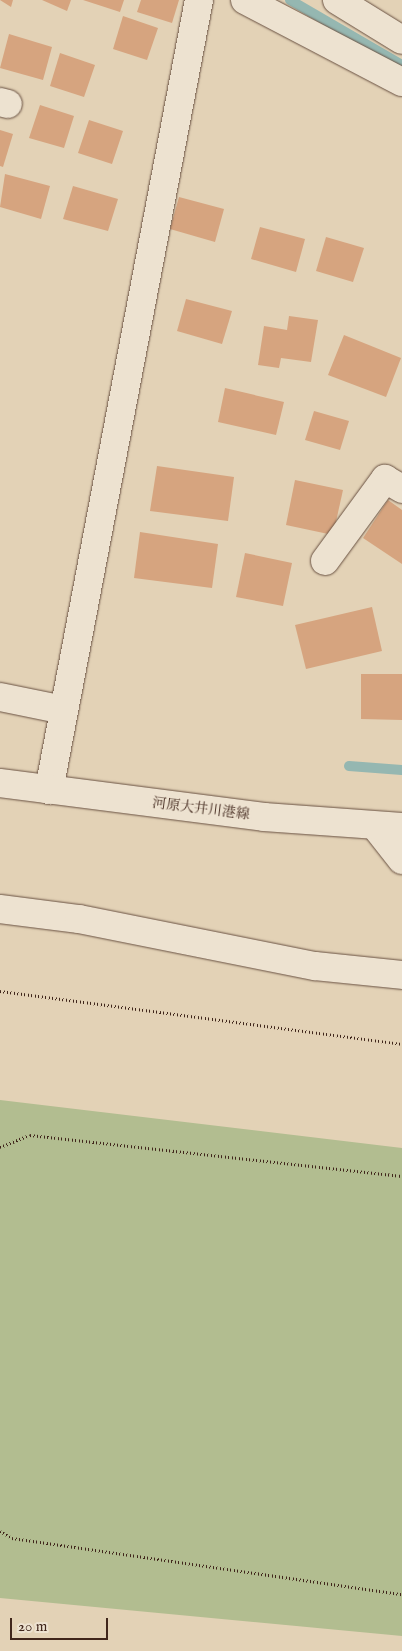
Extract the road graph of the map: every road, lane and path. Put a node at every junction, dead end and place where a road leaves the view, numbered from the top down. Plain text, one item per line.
1 (199, 0) edge
2 (245, 0) edge
3 (337, 0) edge
4 (402, 41) edge
5 (394, 77) edge
6 (402, 489) edge
7 (325, 561) dead end
8 (0, 697) edge
9 (64, 710) junction
10 (0, 783) edge
11 (49, 790) junction
12 (389, 827) edge
13 (402, 860) edge
14 (0, 909) edge
15 (402, 976) edge
16 (0, 991) edge
17 (402, 1044) edge
18 (0, 1146) edge
19 (402, 1176) edge
20 (0, 1531) edge
21 (402, 1594) edge

1 - 9 street
2 - 5 street
3 - 4 street
4 - 5 street
6 - 7 street
8 - 9 street
9 - 11 street
10 - 11 street, 河原大井川港線
11 - 12 street, 河原大井川港線
12 - 13 street
14 - 15 street
16 - 17 path
18 - 19 path
20 - 21 path

